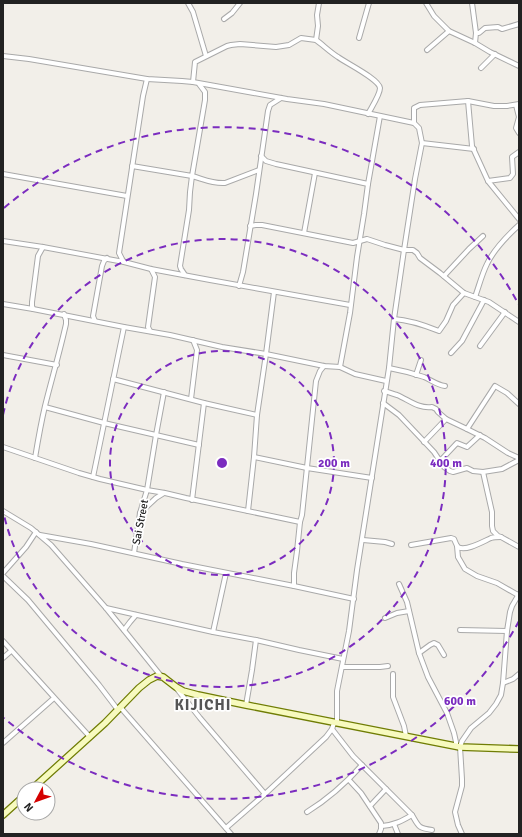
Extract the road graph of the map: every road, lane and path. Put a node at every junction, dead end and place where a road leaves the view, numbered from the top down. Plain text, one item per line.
1 (188, 3) edge
2 (240, 3) edge
3 (319, 3) edge
4 (369, 3) edge
5 (426, 3) edge
6 (472, 3) edge
7 (224, 19) dead end
8 (519, 24) edge
9 (449, 31) junction
10 (476, 33) junction
11 (359, 38) dead end
12 (316, 40) junction
13 (475, 43) junction
14 (427, 50) dead end
15 (495, 54) junction
16 (3, 56) edge
17 (206, 56) junction
18 (519, 66) edge
19 (481, 68) dead end
20 (147, 79) junction
21 (193, 82) junction
22 (198, 84) junction
23 (267, 96) junction
24 (281, 98) junction
25 (468, 101) junction
26 (518, 104) edge
27 (269, 106) junction
28 (368, 114) junction
29 (380, 116) junction
30 (414, 123) junction
31 (519, 134) edge
32 (422, 142) junction
33 (474, 149) junction
34 (519, 152) edge
35 (261, 156) junction
36 (132, 166) junction
37 (259, 170) junction
38 (315, 173) junction
39 (3, 174) edge
40 (192, 176) junction
41 (488, 181) junction
42 (368, 184) junction
43 (127, 196) junction
44 (519, 219) edge
45 (519, 225) edge
46 (250, 226) junction
47 (304, 233) junction
48 (483, 236) dead end
49 (3, 241) edge
50 (360, 241) junction
51 (42, 247) junction
52 (404, 250) junction
53 (119, 253) junction
54 (109, 259) junction
55 (124, 262) junction
56 (180, 266) junction
57 (151, 269) junction
58 (162, 271) junction
59 (170, 272) junction
60 (185, 275) junction
61 (444, 276) junction
62 (155, 277) junction
63 (239, 286) junction
64 (274, 292) junction
65 (464, 293) junction
66 (475, 297) junction
67 (484, 300) junction
68 (3, 304) edge
69 (350, 305) junction
70 (33, 309) junction
71 (505, 312) junction
72 (64, 314) junction
73 (75, 317) junction
74 (394, 319) junction
75 (95, 321) junction
76 (519, 322) edge
77 (66, 324) junction
78 (124, 327) junction
79 (150, 331) junction
80 (193, 340) junction
81 (480, 346) dead end
82 (451, 352) dead end
83 (266, 354) junction
84 (3, 355) edge
85 (421, 360) dead end
86 (56, 365) junction
87 (324, 366) junction
88 (340, 367) junction
89 (389, 368) junction
90 (416, 375) junction
91 (113, 379) junction
92 (386, 381) junction
93 (445, 386) dead end
94 (384, 391) junction
95 (164, 392) junction
96 (191, 399) junction
97 (204, 403) junction
98 (383, 403) junction
99 (519, 404) edge
100 (45, 407) junction
101 (257, 415) junction
102 (446, 419) junction
103 (104, 423) junction
104 (467, 428) junction
105 (156, 435) junction
106 (480, 435) junction
107 (424, 442) junction
108 (199, 445) junction
109 (3, 448) edge
110 (254, 457) junction
111 (35, 458) junction
112 (519, 459) edge
113 (440, 461) junction
114 (307, 468) junction
115 (483, 472) junction
116 (94, 477) junction
117 (372, 478) junction
118 (147, 490) junction
119 (165, 492) junction
120 (192, 500) junction
121 (3, 511) edge
122 (248, 511) junction
123 (140, 513) junction
124 (300, 522) junction
125 (38, 533) junction
126 (501, 537) junction
127 (363, 540) junction
128 (392, 544) dead end
129 (410, 545) dead end
130 (457, 546) junction
131 (519, 548) edge
132 (134, 553) junction
133 (3, 573) edge
134 (226, 573) junction
135 (3, 576) edge
136 (399, 584) dead end
137 (294, 586) junction
138 (518, 594) edge
139 (354, 599) junction
140 (106, 608) junction
141 (409, 611) junction
142 (136, 615) junction
143 (385, 618) dead end
144 (124, 630) junction
145 (460, 630) dead end
146 (507, 631) junction
147 (213, 632) junction
148 (256, 640) junction
149 (3, 641) edge
150 (12, 651) junction
151 (419, 653) junction
152 (444, 655) dead end
153 (3, 658) edge
154 (343, 659) junction
155 (342, 666) junction
156 (388, 666) dead end
157 (392, 674) dead end
158 (519, 674) edge
159 (161, 676) junction
160 (503, 684) junction
161 (176, 687) junction
162 (54, 698) junction
163 (246, 705) junction
164 (119, 709) junction
165 (336, 723) junction
166 (332, 729) junction
167 (406, 736) junction
168 (90, 737) junction
169 (3, 743) edge
170 (458, 747) junction
171 (519, 749) edge
172 (362, 765) junction
173 (349, 780) junction
174 (41, 781) edge
175 (386, 789) junction
176 (265, 794) junction
177 (16, 804) edge
178 (370, 806) junction
179 (307, 812) dead end
180 (412, 815) junction
181 (3, 816) edge
182 (394, 824) junction
183 (382, 826) junction
184 (226, 828) junction
185 (432, 830) dead end
186 (231, 834) edge
187 (379, 834) edge
188 (398, 834) edge
189 (462, 834) edge

1 - 17 street
2 - 7 street
3 - 12 street
4 - 11 street
5 - 9 street
6 - 10 street
8 - 10 street
9 - 13 street
9 - 14 street
10 - 13 street
12 - 17 street
12 - 28 street
13 - 15 street
15 - 18 street
15 - 19 street
16 - 20 street
17 - 21 street
20 - 21 street
20 - 36 street
21 - 22 street
22 - 23 street
22 - 40 street
23 - 24 street
23 - 27 street
24 - 27 street
24 - 28 street
25 - 26 street
25 - 30 street
25 - 33 street
26 - 31 street
27 - 35 street
28 - 29 street
29 - 30 street
29 - 42 street
30 - 32 street
32 - 33 street
32 - 52 street
33 - 41 street
34 - 41 street
35 - 37 street
35 - 38 street
36 - 40 street
36 - 43 street
37 - 40 street
37 - 46 street
38 - 42 street
38 - 47 street
39 - 43 street
40 - 56 street
41 - 44 street
42 - 50 street
43 - 53 street
45 - 66 street
46 - 47 street
46 - 63 street
47 - 50 street
48 - 61 street
49 - 51 street
50 - 52 street
50 - 69 street
51 - 54 street
51 - 70 street
52 - 61 street
52 - 74 street
53 - 54 street
53 - 55 street
54 - 55 street
54 - 75 street
55 - 57 street
56 - 59 street
56 - 60 street
57 - 58 street
57 - 62 street
58 - 59 street
58 - 62 street
59 - 60 street
60 - 63 street
61 - 65 street
62 - 79 street
63 - 64 street
64 - 69 street
64 - 83 street
65 - 66 street
65 - 74 street
66 - 67 street
67 - 71 street
67 - 82 street
68 - 70 street
69 - 88 street
70 - 72 street
71 - 76 street
71 - 81 street
72 - 73 street
72 - 77 street
73 - 75 street
73 - 77 street
74 - 89 street
75 - 78 street
77 - 86 street
78 - 79 street
78 - 91 street
79 - 80 street
80 - 83 street
80 - 96 street
83 - 87 street
83 - 101 street
84 - 86 street
85 - 90 street
86 - 100 street
87 - 88 street
87 - 114 street
88 - 92 street
89 - 90 street
89 - 92 street
90 - 93 street
91 - 95 street
91 - 103 street
92 - 94 street
94 - 98 street
94 - 102 street
95 - 96 street
95 - 105 street, Sai Street
96 - 97 street
97 - 101 street
97 - 108 street
98 - 107 street
98 - 117 street
99 - 104 street
100 - 103 street
100 - 111 street
101 - 110 street
102 - 104 street
102 - 107 street
103 - 105 street
103 - 116 street
104 - 106 street
105 - 108 street
105 - 118 street, Sai Street
106 - 112 street
106 - 113 street
107 - 113 street
108 - 120 street
109 - 111 street
110 - 114 street
110 - 122 street
111 - 116 street
112 - 115 street
113 - 115 street
114 - 117 street
114 - 124 street
115 - 126 street
116 - 118 street
117 - 127 street
118 - 119 street
118 - 123 street, Sai Street
119 - 120 street
119 - 123 street
120 - 122 street
121 - 125 street
122 - 124 street
123 - 132 street, Sai Street
124 - 137 street
125 - 132 street
125 - 133 street
125 - 140 street
126 - 130 street
126 - 131 street
127 - 128 street
127 - 139 street
129 - 130 street
130 - 138 street
132 - 134 street
134 - 137 street
134 - 147 street
135 - 164 street
136 - 141 street
137 - 139 street
138 - 146 street
139 - 154 street
140 - 142 street
140 - 144 street
141 - 143 street
141 - 151 street
142 - 144 street
142 - 147 street
144 - 159 street
145 - 146 street
146 - 160 street
147 - 148 street
148 - 154 street
148 - 163 street
149 - 150 street
150 - 153 street
150 - 162 street
151 - 152 street
151 - 170 street
154 - 155 street
155 - 156 street
155 - 165 street
157 - 167 street
158 - 160 street
159 - 161 street
159 - 164 street
160 - 170 street
161 - 163 street
161 - 176 street
162 - 168 street
162 - 169 street
163 - 165 street
164 - 168 street
164 - 184 street
165 - 166 street
165 - 167 street
166 - 172 street
166 - 176 street
167 - 170 street
168 - 174 street
170 - 171 street
170 - 189 street
172 - 173 street
172 - 175 street
173 - 178 street
173 - 179 street
175 - 178 street
175 - 180 street
176 - 184 street
177 - 181 street
178 - 183 street
180 - 182 street
180 - 185 street
182 - 183 street
182 - 188 street
183 - 187 street
184 - 186 street

